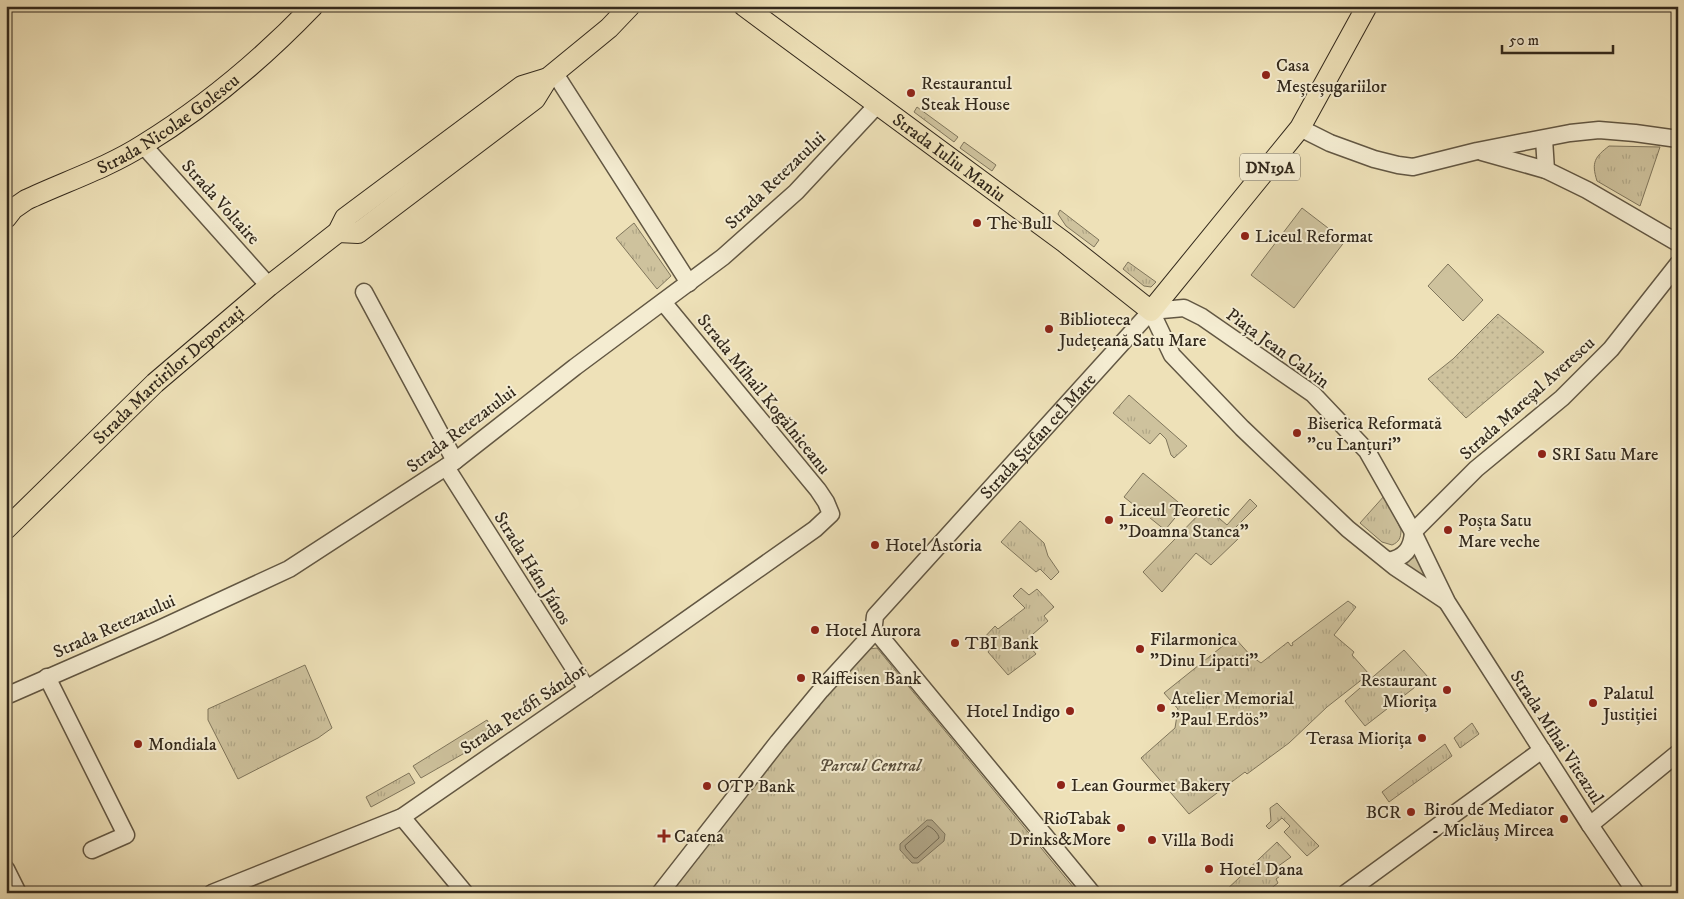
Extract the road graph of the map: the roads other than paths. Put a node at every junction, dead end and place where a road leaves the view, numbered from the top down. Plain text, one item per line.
1 (313, 6) edge
2 (630, 6) edge
3 (744, 6) edge
4 (1367, 6) edge
5 (551, 75) junction
6 (878, 104) junction
7 (1300, 128) junction
8 (1544, 138) junction
9 (1678, 139) edge
10 (143, 145) junction
11 (1477, 151) junction
12 (1546, 170) junction
13 (8, 210) edge
14 (1678, 243) edge
15 (1678, 264) edge
16 (689, 283) junction
17 (269, 286) junction
18 (364, 292) dead end
19 (663, 302) junction
20 (1151, 311) junction
21 (450, 464) junction
22 (831, 514) joint
23 (6, 529) edge
24 (1413, 532) junction
25 (1391, 564) junction
26 (1447, 602) junction
27 (873, 633) junction
28 (48, 677) junction
29 (586, 689) junction
30 (6, 696) edge
31 (1542, 750) junction
32 (1678, 753) edge
33 (402, 817) junction
34 (1590, 825) junction
35 (92, 850) dead end
36 (6, 869) edge
37 (18, 893) edge
38 (212, 893) edge
39 (465, 893) edge
40 (660, 893) edge
41 (1092, 893) edge
42 (1346, 893) edge
43 (1636, 893) edge

1 - 10 main road, Strada Nicolae Golescu
2 - 5 main road, Strada Martirilor Deportați
3 - 6 main road, Strada Iuliu Maniu
4 - 7 main road, Strada Ștefan cel Mare / DN19A
5 - 16 street
5 - 17 main road, Strada Martirilor Deportați
6 - 16 street, Strada Retezatului
6 - 20 main road, Strada Iuliu Maniu
7 - 11 street
7 - 20 main road, Strada Ștefan cel Mare / DN19A
8 - 9 street
8 - 11 street
8 - 12 street
10 - 13 main road, Strada Nicolae Golescu
10 - 17 street, Strada Voltaire
11 - 12 street
12 - 14 street
15 - 24 street, Strada Mareșal Averescu
16 - 19 street, Strada Retezatului
17 - 23 main road, Strada Martirilor Deportați
18 - 21 street, Strada Hám János
19 - 21 street, Strada Retezatului
19 - 22 street, Strada Mihail Kogălniceanu
20 - 24 street, Piața Jean Calvin
20 - 25 street
20 - 27 street, Strada Ștefan cel Mare / DN19A
21 - 28 street, Strada Retezatului
21 - 29 street, Strada Hám János
22 - 29 street, Strada Petőfi Sándor
24 - 25 street
24 - 26 street, Strada Mihai Viteazul
25 - 26 street, Strada Mihai Viteazul
26 - 31 street, Strada Mihai Viteazul
27 - 40 street
27 - 41 street
28 - 30 street, Strada Retezatului
28 - 35 street
29 - 33 street, Strada Petőfi Sándor
31 - 34 street, Strada Mihai Viteazul
31 - 42 street
32 - 34 street
33 - 38 street, Strada Petőfi Sándor
33 - 39 street
34 - 43 street, Strada Mihai Viteazul
36 - 37 street

